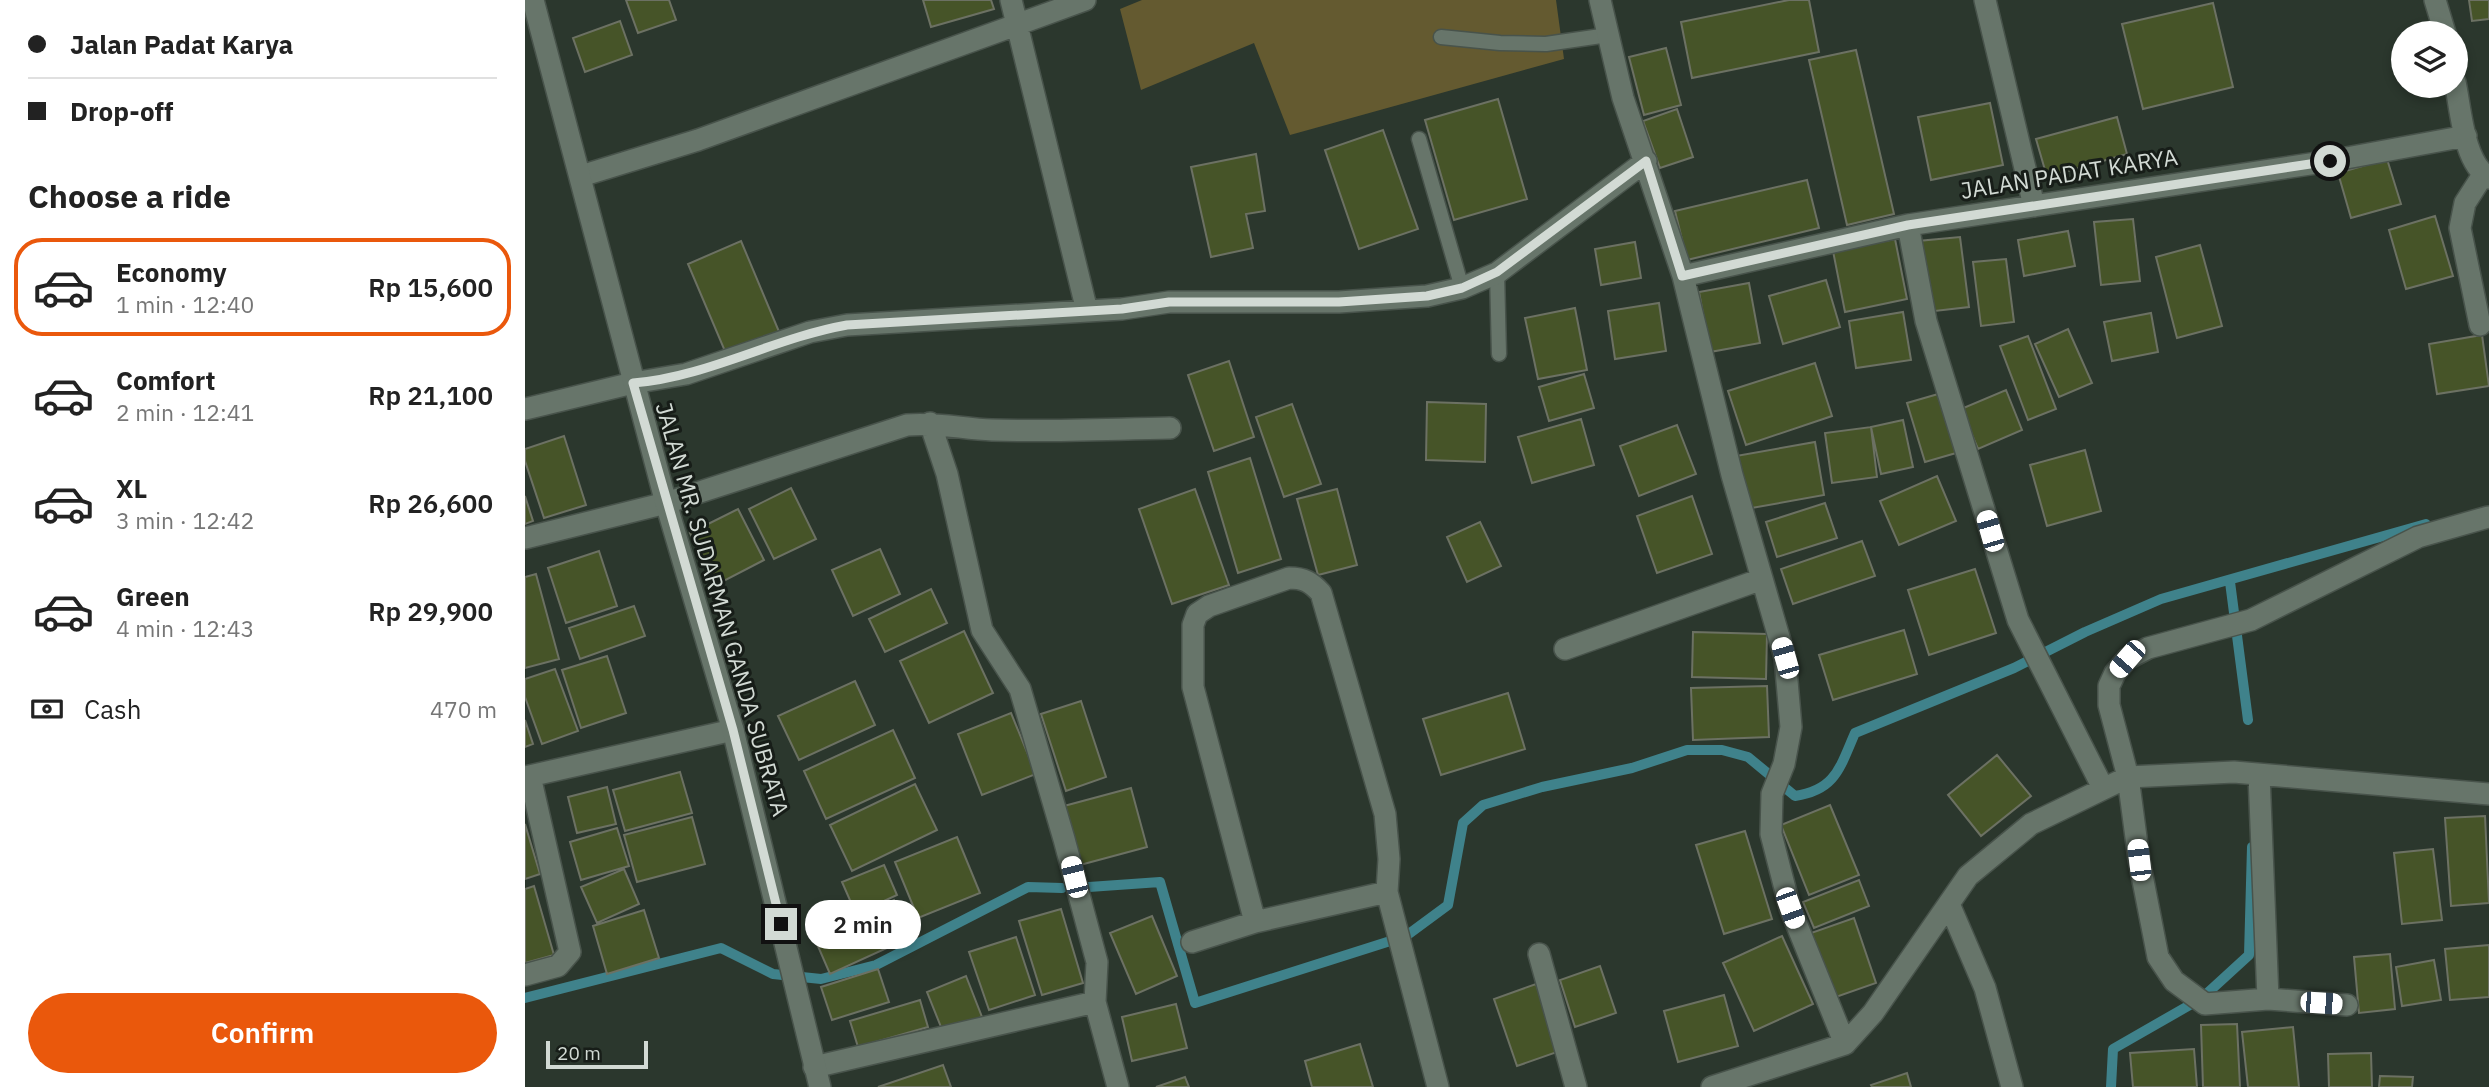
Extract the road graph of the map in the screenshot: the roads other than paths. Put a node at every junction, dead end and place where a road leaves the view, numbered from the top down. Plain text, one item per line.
1 (533, 0) edge
2 (1011, 0) edge
3 (1085, 0) edge
4 (1600, 0) edge
5 (1985, 0) edge
6 (2435, 0) edge
7 (2441, 21) edge
8 (1018, 26) junction
9 (1608, 35) junction
10 (1441, 37) dead end
11 (2458, 98) edge
12 (2466, 136) junction
13 (1419, 139) dead end
14 (1646, 161) junction
15 (581, 176) junction
16 (2486, 177) edge
17 (2034, 206) junction
18 (1908, 225) junction
19 (1497, 272) junction
20 (1682, 276) junction
21 (1462, 288) junction
22 (1087, 311) junction
23 (2480, 325) dead end
24 (1499, 354) dead end
25 (633, 383) junction
26 (525, 409) edge
27 (930, 423) junction
28 (1170, 428) dead end
29 (666, 503) junction
30 (2488, 517) edge
31 (525, 538) edge
32 (1762, 579) junction
33 (1565, 649) dead end
34 (733, 730) junction
35 (2259, 775) junction
36 (527, 776) edge
37 (2128, 777) junction
38 (2103, 788) junction
39 (2489, 794) edge
40 (1387, 892) junction
41 (1949, 904) junction
42 (1255, 922) junction
43 (1192, 942) dead end
44 (1539, 954) dead end
45 (525, 975) edge
46 (2268, 999) junction
47 (1095, 1002) junction
48 (2347, 1004) dead end
49 (1845, 1044) junction
50 (817, 1077) edge
51 (1756, 1080) edge
52 (1118, 1087) edge
53 (1438, 1087) edge
54 (1576, 1087) edge
55 (1712, 1087) edge
56 (2012, 1087) edge

1 - 15 street, JALAN MR. SUDARMAN GANDA SUBRATA
2 - 8 street
3 - 8 street
4 - 9 street
5 - 17 street
6 - 7 street
8 - 15 street
8 - 22 street
9 - 10 lane
9 - 14 street
11 - 12 street
12 - 16 street
12 - 17 street, JALAN PADAT KARYA
13 - 21 lane
14 - 19 street
14 - 20 street
15 - 25 street, JALAN MR. SUDARMAN GANDA SUBRATA
16 - 23 street
17 - 18 street, JALAN PADAT KARYA
18 - 20 street, JALAN PADAT KARYA
18 - 38 street
19 - 21 street
19 - 24 lane
20 - 32 street
21 - 22 street
22 - 25 street
25 - 26 street
25 - 29 street, JALAN MR. SUDARMAN GANDA SUBRATA
27 - 28 street
27 - 29 street
27 - 47 street
29 - 31 street
29 - 34 street, JALAN MR. SUDARMAN GANDA SUBRATA
30 - 37 street
32 - 33 street
32 - 49 street
34 - 36 street
34 - 50 street, JALAN MR. SUDARMAN GANDA SUBRATA
35 - 37 street
35 - 39 street
35 - 46 street
36 - 45 street
37 - 38 street
37 - 46 street
38 - 41 street
40 - 42 street
40 - 42 street
40 - 53 street
41 - 49 street
41 - 56 street
42 - 43 street
44 - 54 street
46 - 48 street
47 - 50 street
47 - 52 street
49 - 51 street
51 - 55 street

